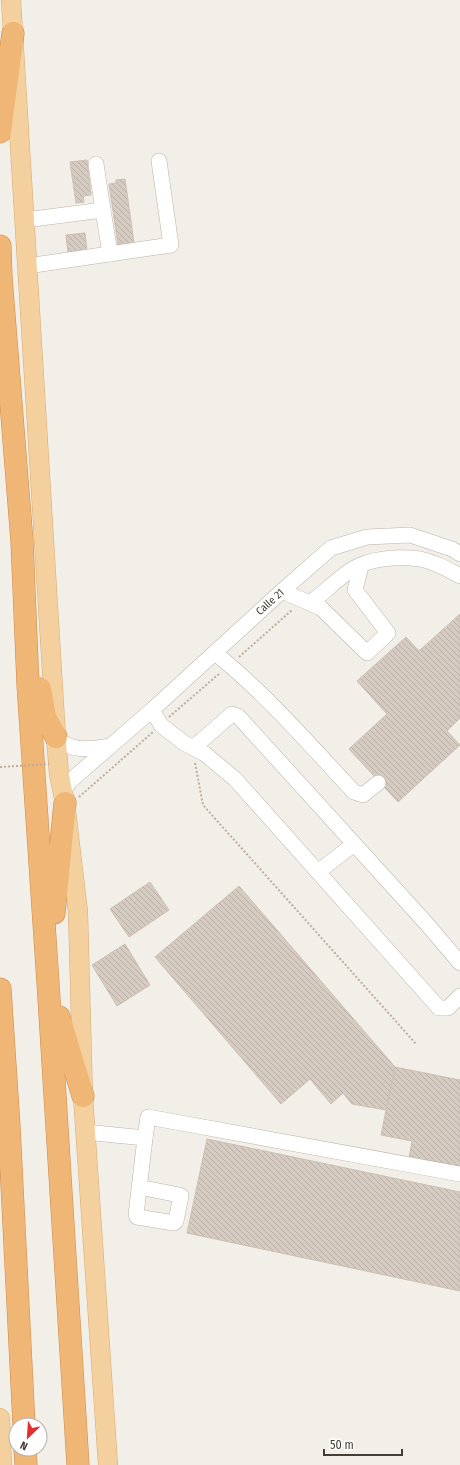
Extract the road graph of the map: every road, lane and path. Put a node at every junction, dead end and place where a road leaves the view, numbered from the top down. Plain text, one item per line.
1 (11, 0) edge
2 (13, 32) junction
3 (0, 132) edge
4 (159, 161) dead end
5 (96, 164) dead end
6 (103, 210) junction
7 (25, 220) junction
8 (0, 246) edge
9 (110, 254) junction
10 (28, 266) junction
11 (1, 277) edge
12 (460, 554) edge
13 (360, 566) junction
14 (460, 576) edge
15 (282, 591) junction
16 (307, 602) junction
17 (26, 636) junction
18 (215, 653) junction
19 (230, 665) junction
20 (152, 710) junction
21 (161, 725) junction
22 (56, 737) junction
23 (110, 746) junction
24 (193, 748) junction
25 (49, 764) dead end
26 (0, 767) edge
27 (378, 783) dead end
28 (68, 798) junction
29 (354, 844) junction
30 (318, 872) junction
31 (460, 963) edge
32 (48, 979) junction
33 (0, 989) edge
34 (460, 996) edge
35 (416, 1044) dead end
36 (0, 1093) edge
37 (83, 1096) junction
38 (9, 1126) junction
39 (85, 1132) junction
40 (145, 1138) junction
41 (460, 1174) edge
42 (139, 1187) dead end
43 (24, 1417) edge
44 (0, 1418) edge
45 (77, 1456) edge
46 (2, 1465) edge
47 (90, 1465) edge
48 (108, 1465) edge

1 - 2 main road
2 - 3 highway
2 - 7 main road
4 - 9 street
5 - 6 street
6 - 7 street
6 - 9 street
7 - 10 main road
8 - 11 highway
9 - 10 street
10 - 22 main road
11 - 17 highway
12 - 15 street, Calle 21
13 - 14 street
13 - 16 street
13 - 16 street
15 - 16 street
15 - 18 street, Calle 21
16 - 19 path
17 - 22 highway
17 - 32 highway
18 - 19 street
18 - 20 street, Calle 21
19 - 21 path
19 - 27 street
20 - 21 street
20 - 23 street, Calle 21
21 - 24 street
21 - 28 path
22 - 23 street
22 - 28 main road
23 - 28 street, Calle 21
24 - 29 street
24 - 30 street
24 - 35 path
25 - 26 path, bridge
28 - 32 highway
28 - 37 main road
29 - 30 street
29 - 31 street
30 - 34 street
32 - 37 highway
32 - 45 highway
33 - 38 highway
36 - 38 highway
37 - 39 main road
38 - 43 highway
39 - 40 street
39 - 48 main road
40 - 41 street
40 - 42 street
44 - 46 main road
45 - 47 highway

